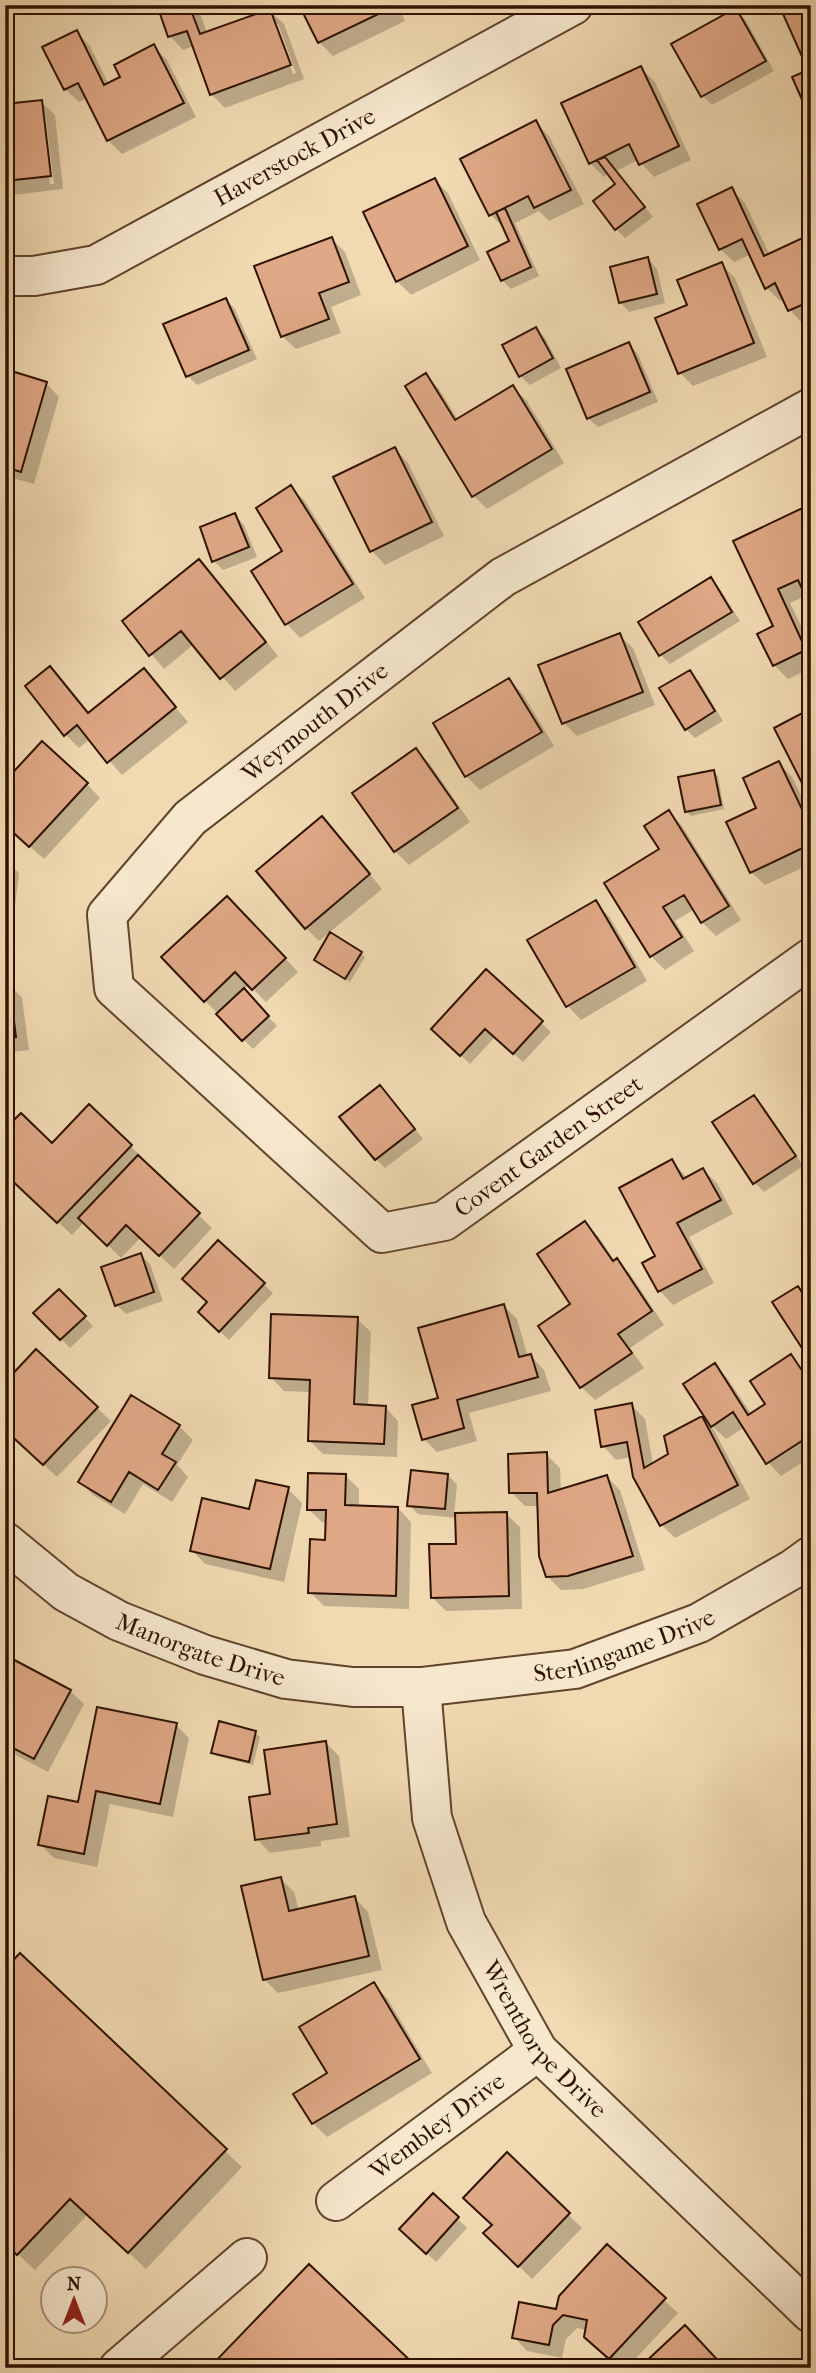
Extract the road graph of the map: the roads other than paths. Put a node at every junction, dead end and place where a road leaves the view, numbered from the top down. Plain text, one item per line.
1 (573, 5) edge
2 (5, 276) edge
3 (811, 408) edge
4 (811, 958) edge
5 (283, 1142) joint
6 (5, 1542) edge
7 (811, 1556) edge
8 (421, 1687) junction
9 (538, 2051) junction
10 (336, 2201) dead end
11 (247, 2258) dead end
12 (811, 2313) edge
13 (119, 2368) edge

1 - 2 street, Haverstock Drive
3 - 5 street, Weymouth Drive
4 - 5 street, Covent Garden Street
6 - 8 street, Manorgate Drive
7 - 8 street, Sterlingame Drive
8 - 9 street, Wrenthorpe Drive
9 - 10 street, Wembley Drive
9 - 12 street, Wrenthorpe Drive
11 - 13 street

